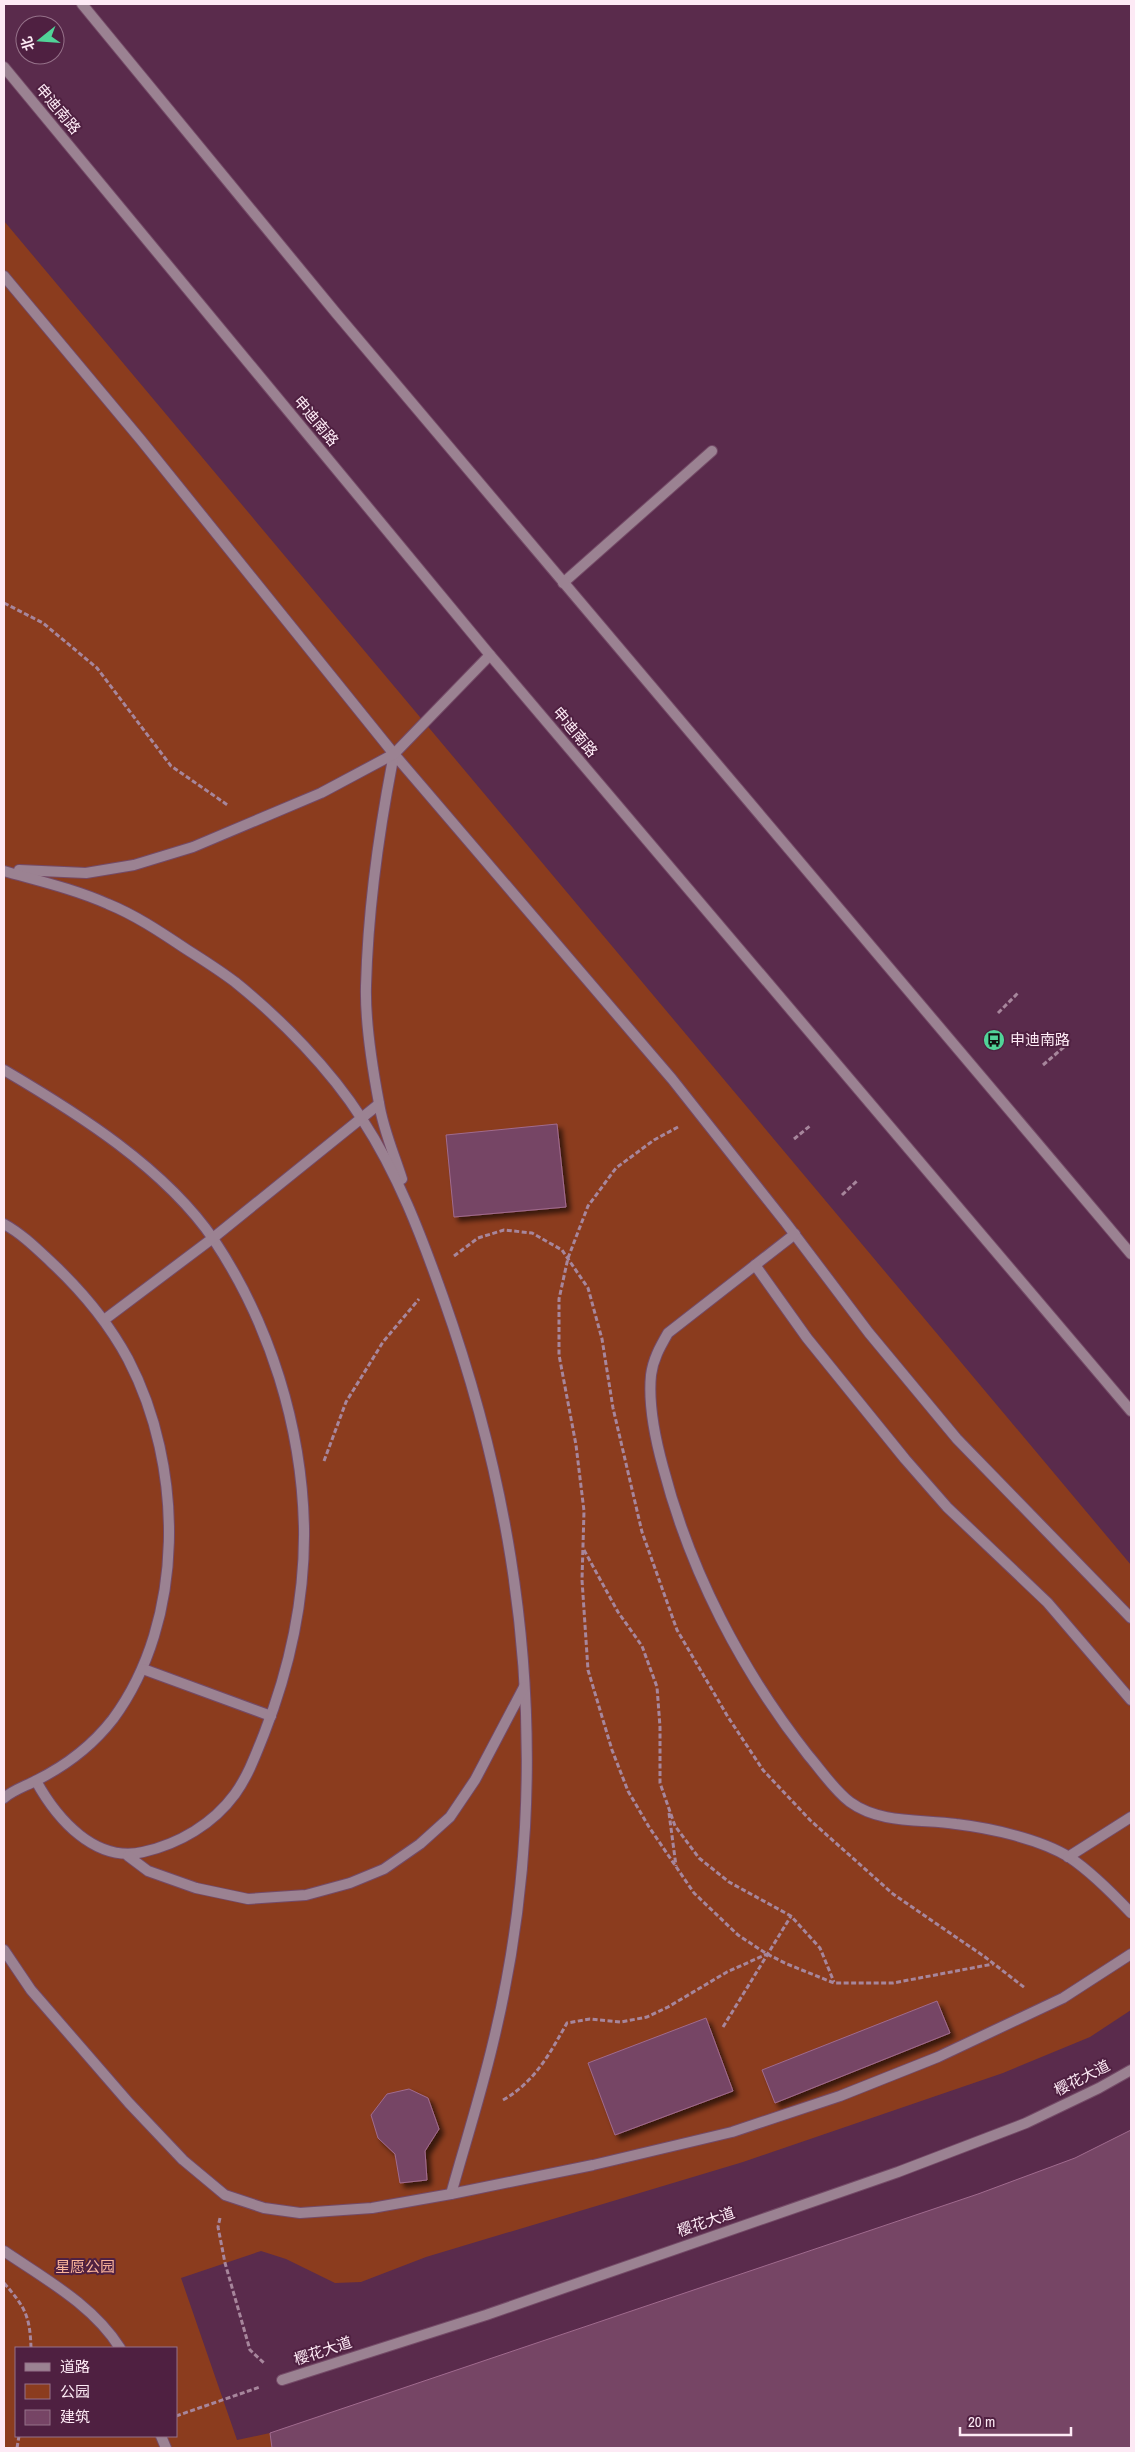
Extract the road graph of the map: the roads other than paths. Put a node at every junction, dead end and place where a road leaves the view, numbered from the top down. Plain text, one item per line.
1 (82, 4) edge
2 (4, 67) edge
3 (4, 276) edge
4 (712, 451) dead end
5 (563, 583) junction
6 (490, 655) junction
7 (394, 754) junction
8 (4, 867) edge
9 (4, 872) edge
10 (4, 1070) edge
11 (379, 1104) junction
12 (361, 1116) junction
13 (4, 1224) edge
14 (795, 1234) junction
15 (212, 1238) junction
16 (424, 1244) junction
17 (1131, 1253) edge
18 (755, 1265) junction
19 (104, 1320) junction
20 (1131, 1411) edge
21 (1131, 1618) edge
22 (143, 1669) junction
23 (525, 1684) junction
24 (1131, 1700) edge
25 (271, 1716) junction
26 (36, 1781) junction
27 (4, 1798) edge
28 (1131, 1817) edge
29 (128, 1856) junction
30 (1068, 1857) junction
31 (1131, 1913) edge
32 (4, 1950) edge
33 (1131, 1954) edge
34 (1131, 2070) edge
35 (451, 2194) junction
36 (4, 2251) edge
37 (119, 2347) edge
38 (282, 2380) road end

1 - 5 street
2 - 6 street, 申迪南路
3 - 7 street
4 - 5 street
5 - 17 street
6 - 7 street
6 - 20 street, 申迪南路
7 - 8 street
7 - 11 street
7 - 14 street
9 - 12 street
10 - 15 street
11 - 12 street
11 - 16 street
12 - 15 street
12 - 16 street
13 - 19 street
14 - 18 street
14 - 21 street
15 - 19 street
15 - 25 street
16 - 23 street
18 - 24 street
18 - 30 street
19 - 22 street
22 - 25 street
22 - 26 street
23 - 29 street
23 - 35 street
25 - 29 street
26 - 27 street
26 - 29 street
28 - 30 street
30 - 31 street
32 - 35 street
33 - 35 street
34 - 38 street, 樱花大道
36 - 37 street

